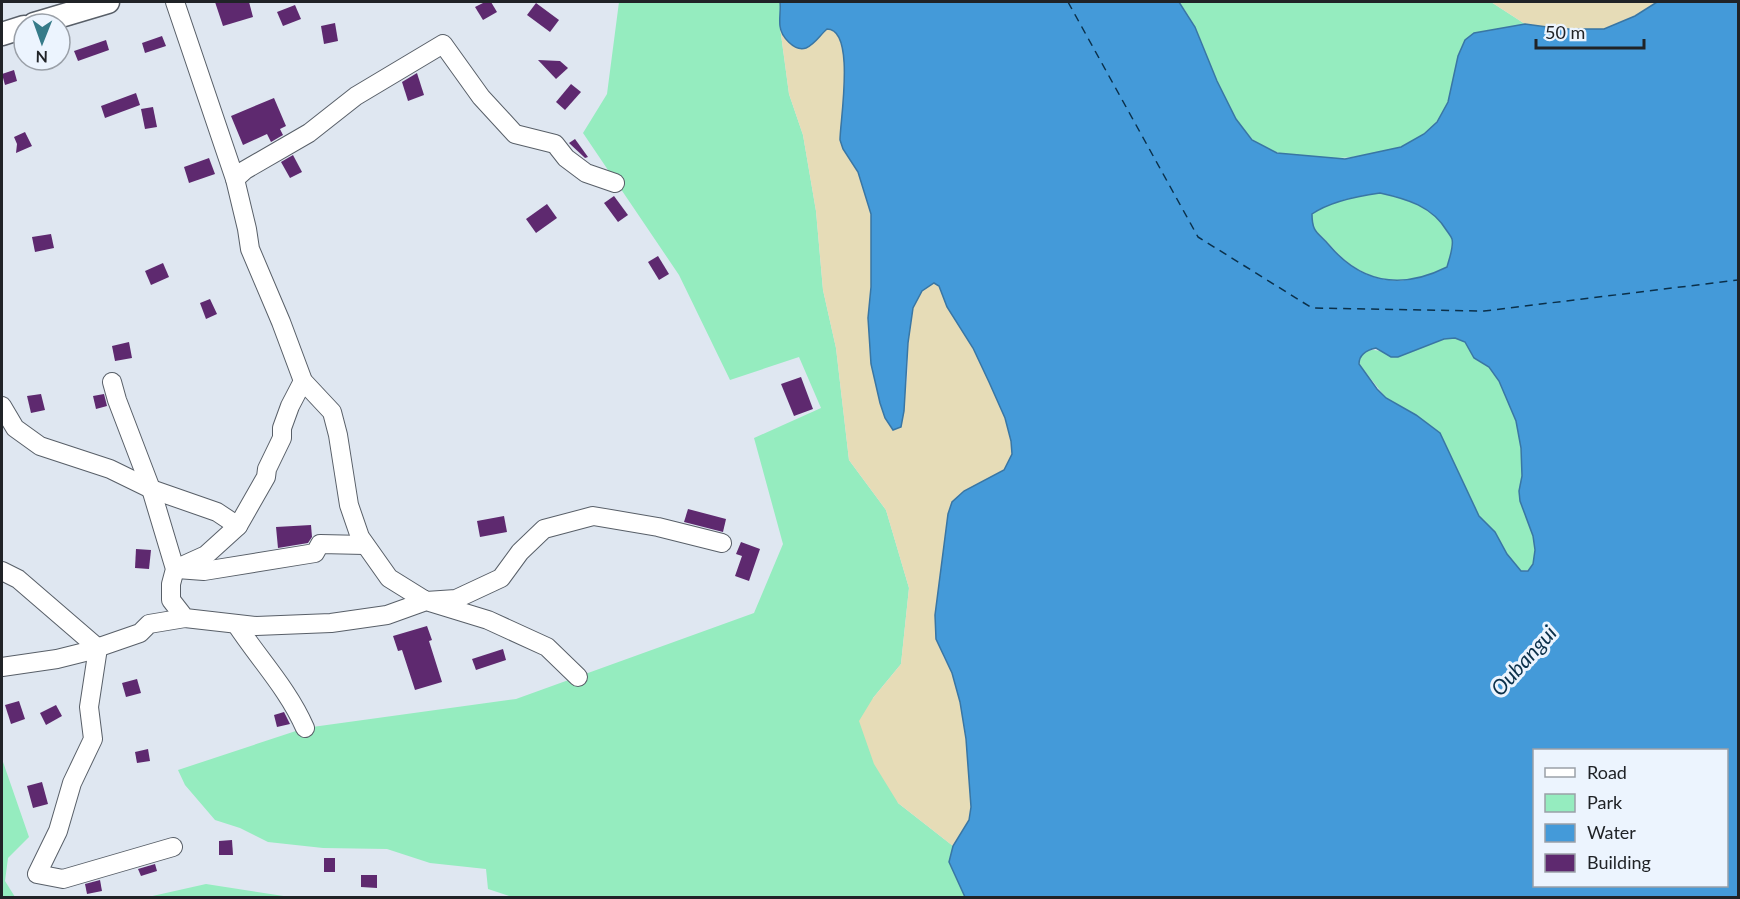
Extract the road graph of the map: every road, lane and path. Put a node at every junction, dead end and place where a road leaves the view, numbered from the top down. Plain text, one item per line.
1 (108, 2) edge
2 (175, 2) edge
3 (64, 8) edge
4 (235, 178) junction
5 (615, 183) dead end
6 (303, 381) junction
7 (112, 382) dead end
8 (2, 406) edge
9 (151, 489) junction
10 (238, 526) junction
11 (722, 543) dead end
12 (365, 545) junction
13 (175, 569) junction
14 (2, 571) edge
15 (426, 601) junction
16 (185, 618) junction
17 (236, 624) junction
18 (98, 648) junction
19 (2, 667) edge
20 (578, 676) dead end
21 (305, 728) dead end
22 (173, 848) dead end

1 - 3 main road
2 - 4 street
4 - 5 street
4 - 6 street
6 - 10 street
6 - 12 street
7 - 9 street
8 - 9 street
9 - 10 street
9 - 13 street
10 - 13 street
11 - 15 street
12 - 13 street
12 - 15 street
13 - 16 street
14 - 18 street
15 - 17 street
15 - 20 street
16 - 17 street
16 - 18 street
17 - 21 street
18 - 19 street
18 - 22 street

